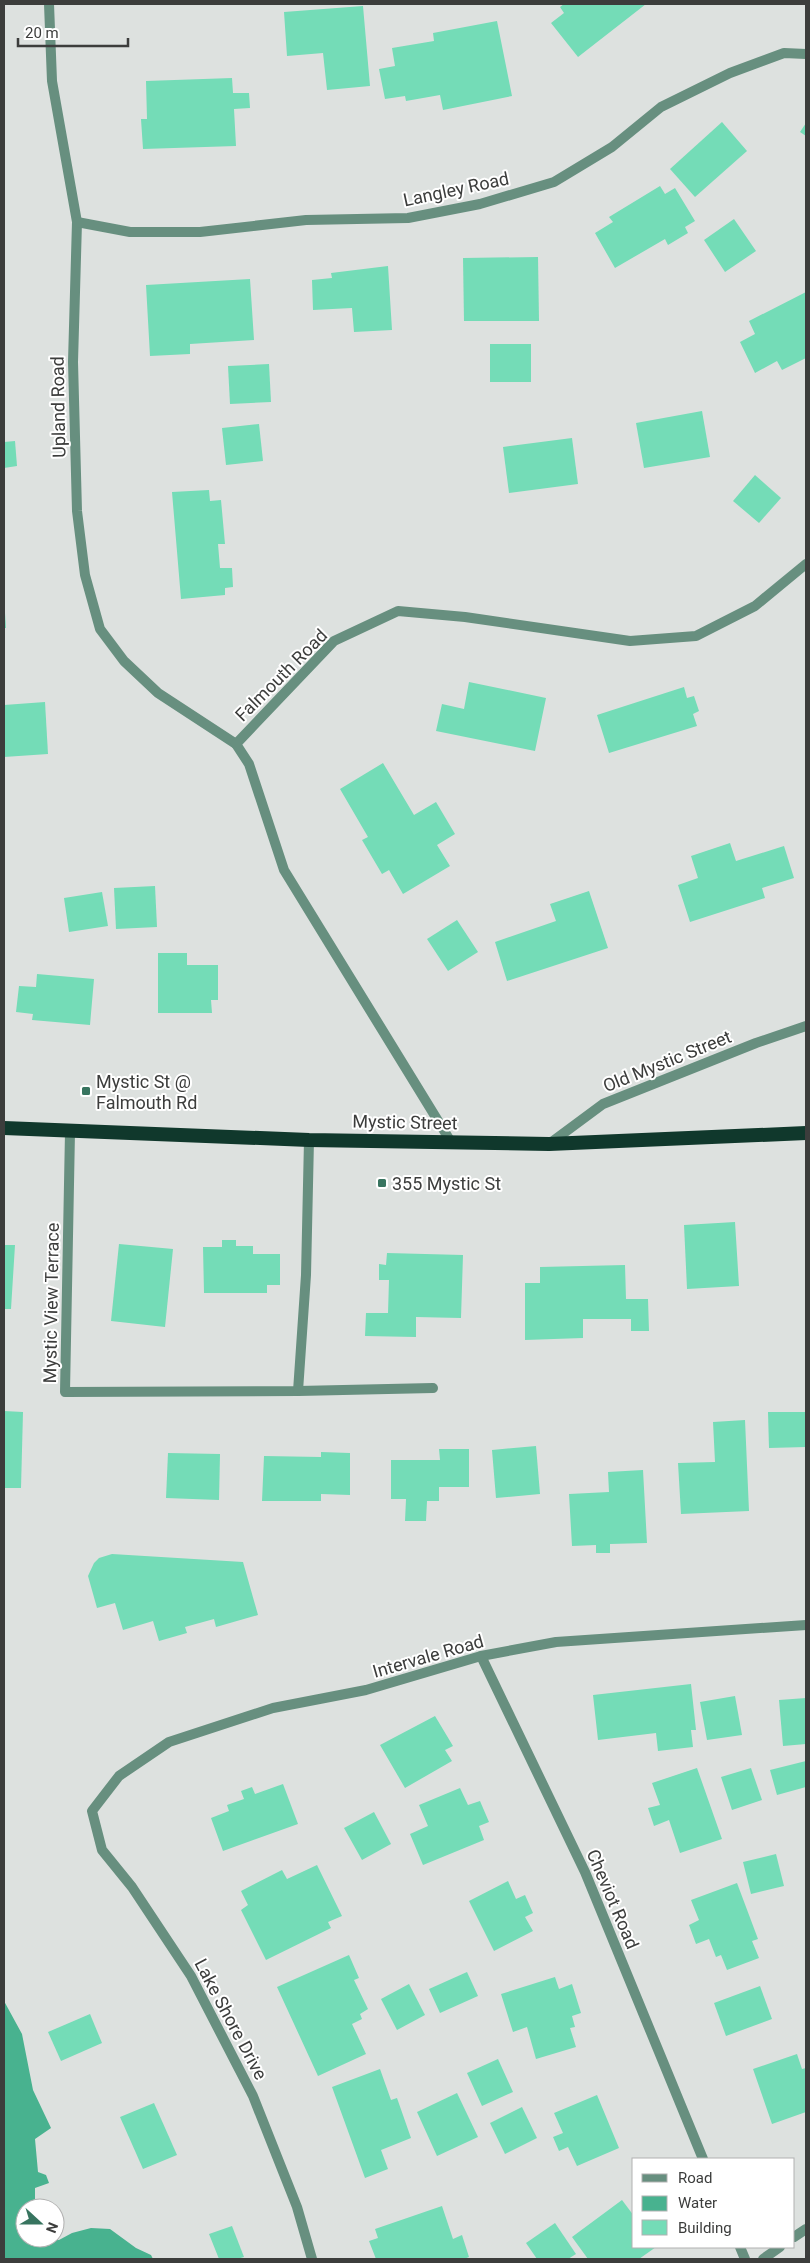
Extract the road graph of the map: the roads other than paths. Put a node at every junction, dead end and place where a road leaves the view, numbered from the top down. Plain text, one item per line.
1 (49, 4) edge
2 (806, 54) edge
3 (77, 222) junction
4 (806, 564) edge
5 (236, 744) junction
6 (806, 1026) edge
7 (4, 1128) edge
8 (70, 1132) junction
9 (806, 1133) edge
10 (309, 1140) junction
11 (451, 1142) junction
12 (549, 1144) junction
13 (433, 1388) dead end
14 (298, 1390) junction
15 (806, 1625) edge
16 (481, 1656) junction
17 (92, 1810) joint
18 (703, 2158) edge
19 (806, 2228) edge
20 (795, 2236) edge
21 (779, 2248) edge
22 (312, 2259) edge
23 (763, 2259) edge

1 - 3 street, Upland Road
2 - 3 street, Langley Road
3 - 5 street, Upland Road
4 - 5 street, Falmouth Road
5 - 11 street, Falmouth Road
6 - 12 street, Old Mystic Street
7 - 8 highway, Mystic Street
8 - 10 highway, Mystic Street
8 - 14 street, Mystic View Terrace
9 - 12 highway, Mystic Street
10 - 11 highway, Mystic Street
10 - 14 street
11 - 12 highway, Mystic Street
13 - 14 street, Mystic View Terrace
15 - 16 street, Intervale Road
16 - 17 street, Intervale Road
16 - 18 street, Cheviot Road
17 - 22 street, Lake Shore Drive
19 - 20 street
21 - 23 street

